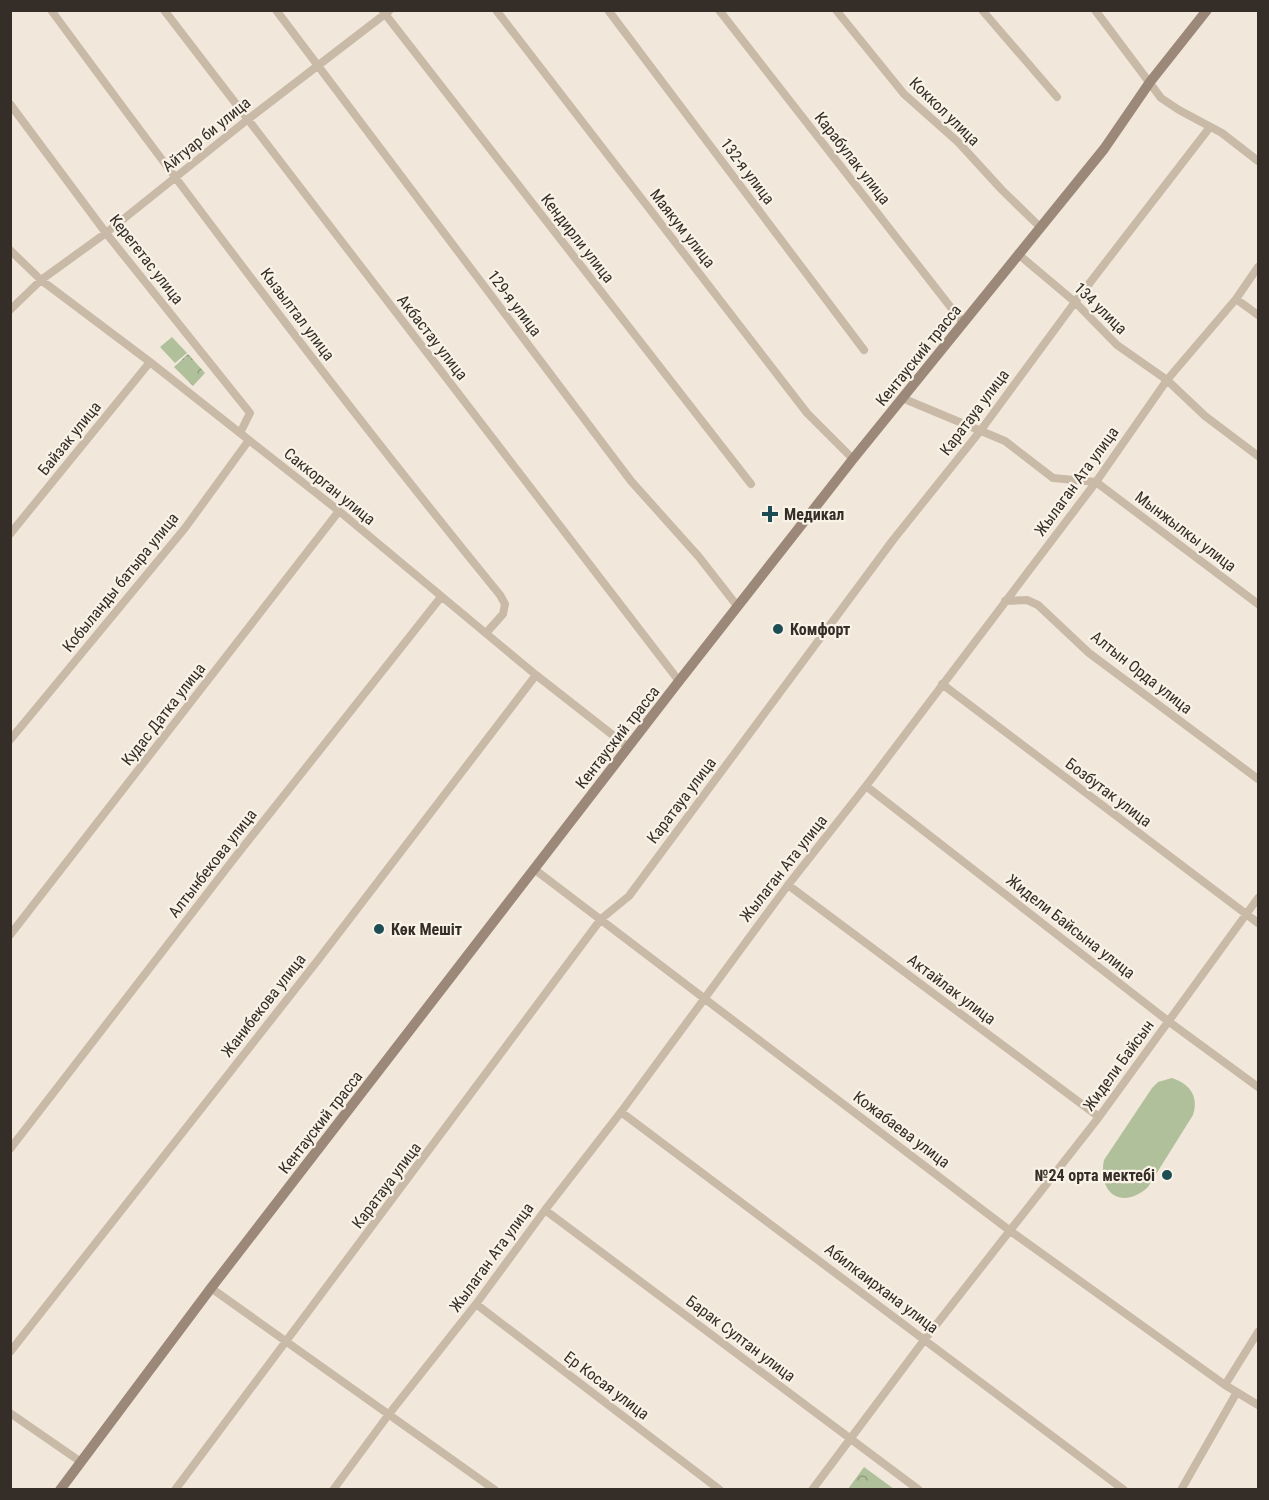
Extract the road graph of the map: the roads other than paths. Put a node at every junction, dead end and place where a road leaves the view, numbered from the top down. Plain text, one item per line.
1 (51, 10) edge
2 (164, 10) edge
3 (276, 10) edge
4 (496, 10) edge
5 (608, 10) edge
6 (719, 10) edge
7 (836, 10) edge
8 (982, 10) edge
9 (1095, 10) edge
10 (1207, 10) edge
11 (385, 12) edge
12 (318, 66) junction
13 (1150, 82) junction
14 (1057, 97) dead end
15 (10, 104) edge
16 (247, 120) junction
17 (1210, 127) junction
18 (1258, 161) edge
19 (175, 178) junction
20 (1040, 226) junction
21 (106, 232) junction
22 (10, 250) edge
23 (1018, 254) junction
24 (1258, 267) edge
25 (41, 280) junction
26 (1236, 298) junction
27 (1075, 302) junction
28 (10, 310) edge
29 (1258, 315) edge
30 (963, 323) junction
31 (864, 350) dead end
32 (150, 362) junction
33 (1167, 380) junction
34 (902, 398) junction
35 (981, 430) junction
36 (240, 433) junction
37 (249, 440) junction
38 (1258, 456) edge
39 (853, 459) junction
40 (1096, 482) junction
41 (751, 484) dead end
42 (339, 511) junction
43 (10, 534) edge
44 (441, 597) junction
45 (1005, 601) junction
46 (1258, 604) edge
47 (738, 607) junction
48 (487, 632) junction
49 (536, 675) junction
50 (680, 681) junction
51 (942, 684) junction
52 (10, 740) edge
53 (628, 747) junction
54 (1258, 779) edge
55 (866, 786) junction
56 (534, 869) junction
57 (788, 885) junction
58 (1258, 898) edge
59 (1246, 914) junction
60 (601, 920) junction
61 (1258, 923) edge
62 (10, 935) edge
63 (705, 997) junction
64 (1168, 1021) junction
65 (1258, 1087) edge
66 (621, 1112) junction
67 (1099, 1117) junction
68 (10, 1149) edge
69 (545, 1210) junction
70 (1009, 1230) junction
71 (211, 1288) junction
72 (476, 1304) junction
73 (1258, 1332) edge
74 (925, 1339) junction
75 (286, 1342) junction
76 (10, 1352) edge
77 (1225, 1385) junction
78 (1238, 1392) junction
79 (1258, 1405) edge
80 (10, 1413) edge
81 (389, 1413) junction
82 (851, 1438) junction
83 (81, 1462) junction
84 (60, 1490) edge
85 (175, 1490) edge
86 (333, 1490) edge
87 (495, 1490) edge
88 (720, 1490) edge
89 (812, 1490) edge
90 (919, 1490) edge
91 (1124, 1490) edge
92 (1181, 1490) edge

1 - 19 street, Кызылтал улица
2 - 16 street, Акбастау улица
3 - 12 street, 129-я улица
4 - 39 street, Маякум улица
5 - 31 street, 132-я улица
6 - 30 street, Карабулак улица
7 - 20 street, Коккол улица
8 - 14 street
9 - 13 street
10 - 13 main road, Кентауский трасса
11 - 12 street, Айтуар би улица
11 - 41 street, Кендирли улица
12 - 16 street, Айтуар би улица
12 - 47 street, 129-я улица
13 - 17 street
13 - 20 main road, Кентауский трасса
15 - 21 street, Керегетас улица
16 - 19 street, Айтуар би улица
16 - 50 street, Акбастау улица
17 - 18 street
17 - 27 street, Каратауа улица
19 - 21 street, Айтуар би улица
19 - 48 street, Кызылтал улица
20 - 23 main road, Кентауский трасса
21 - 25 street, Айтуар би улица
21 - 36 street, Керегетас улица
22 - 25 street, Саккорган улица
23 - 27 street, 134 улица
23 - 30 main road, Кентауский трасса
24 - 26 street, Жылаган Ата улица
25 - 28 street, Айтуар би улица
25 - 32 street, Саккорган улица
26 - 29 street
26 - 33 street, Жылаган Ата улица
27 - 33 street, 134 улица
27 - 35 street, Каратауа улица
30 - 34 main road, Кентауский трасса
32 - 36 street, Саккорган улица
32 - 43 street, Байзак улица
33 - 38 street, 134 улица
33 - 40 street, Жылаган Ата улица
34 - 35 street
34 - 39 main road, Кентауский трасса
35 - 40 street
35 - 60 street, Каратауа улица
36 - 37 street, Саккорган улица
37 - 42 street, Саккорган улица
37 - 52 street, Кобыланды батыра улица
39 - 47 main road, Кентауский трасса
40 - 45 street, Жылаган Ата улица
40 - 46 street, Мынжылкы улица
42 - 44 street, Саккорган улица
42 - 62 street, Кудас Датка улица
44 - 48 street, Саккорган улица
44 - 68 street, Алтынбекова улица
45 - 51 street, Жылаган Ата улица
45 - 54 street, Алтын Орда улица
47 - 50 main road, Кентауский трасса
48 - 49 street, Саккорган улица
49 - 53 street, Саккорган улица
49 - 76 street, Жанибекова улица
50 - 53 main road, Кентауский трасса
51 - 55 street, Жылаган Ата улица
51 - 59 street, Бозбутак улица
53 - 56 main road, Кентауский трасса
55 - 57 street, Жылаган Ата улица
55 - 64 street, Жидели Байсына улица
56 - 60 street, Кожабаева улица
56 - 71 main road, Кентауский трасса
57 - 63 street, Жылаган Ата улица
57 - 67 street, Актайлак улица
58 - 59 street, Жидели Байсын
59 - 61 street, Бозбутак улица
59 - 64 street, Жидели Байсын
60 - 63 street, Кожабаева улица
60 - 75 street, Каратауа улица
63 - 66 street, Жылаган Ата улица
63 - 70 street, Кожабаева улица
64 - 65 street, Жидели Байсына улица
64 - 67 street, Жидели Байсын
66 - 69 street, Жылаган Ата улица
66 - 74 street, Абилкаирхана улица
67 - 70 street, Жидели Байсын
69 - 72 street, Жылаган Ата улица
69 - 82 street, Барак Султан улица
70 - 74 street, Жидели Байсын
70 - 77 street, Кожабаева улица
71 - 75 street
71 - 83 main road, Кентауский трасса
72 - 81 street, Жылаган Ата улица
72 - 88 street, Ер Косая улица
73 - 77 street
74 - 82 street, Жидели Байсын
74 - 91 street, Абилкаирхана улица
75 - 81 street
75 - 85 street, Каратауа улица
77 - 78 street, Кожабаева улица
78 - 79 street, Кожабаева улица
78 - 92 street
80 - 83 street
81 - 86 street, Жылаган Ата улица
81 - 87 street
82 - 89 street, Жидели Байсын
82 - 90 street, Барак Султан улица
83 - 84 main road, Кентауский трасса

